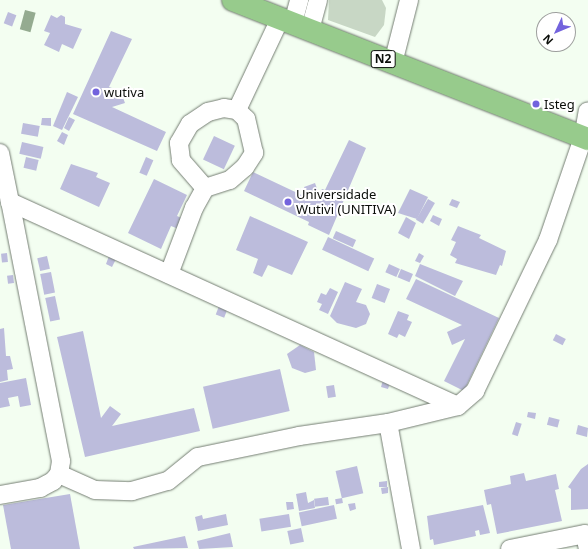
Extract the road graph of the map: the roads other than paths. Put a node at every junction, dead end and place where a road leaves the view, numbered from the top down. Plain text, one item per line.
1 (233, 0) edge
2 (299, 0) edge
3 (318, 0) edge
4 (409, 0) edge
5 (295, 24) junction
6 (393, 63) junction
7 (237, 110) junction
8 (588, 112) edge
9 (586, 138) edge
10 (0, 153) edge
11 (205, 188) junction
12 (10, 202) junction
13 (169, 274) junction
14 (458, 406) junction
15 (388, 423) junction
16 (59, 474) junction
17 (0, 495) edge
18 (587, 539) edge
19 (411, 549) edge
20 (510, 549) edge

1 - 5 main road, N2
2 - 5 street
3 - 5 street
4 - 6 street
5 - 6 main road, N2
5 - 7 street
6 - 9 main road, N2
7 - 11 street
7 - 11 street
8 - 9 street
9 - 14 street
10 - 12 street
11 - 13 street
12 - 13 street
12 - 16 street
13 - 14 street
14 - 15 street
15 - 16 street
15 - 19 street
16 - 17 street
18 - 20 street

